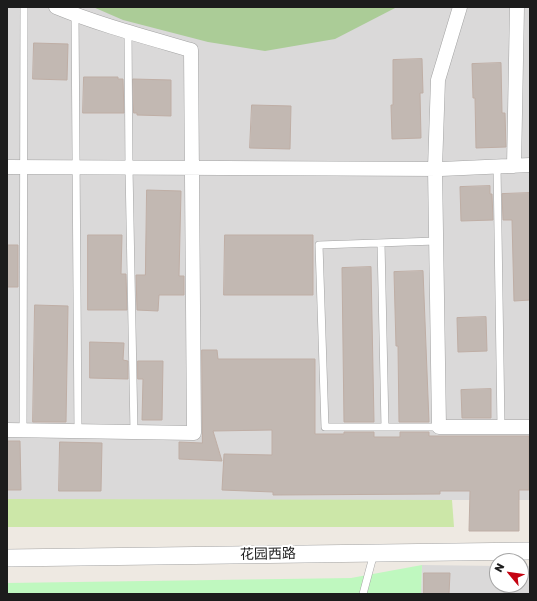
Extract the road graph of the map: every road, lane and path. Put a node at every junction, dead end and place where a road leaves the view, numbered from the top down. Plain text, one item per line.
1 (24, 7) edge
2 (56, 7) edge
3 (460, 7) edge
4 (517, 7) edge
5 (75, 15) junction
6 (128, 32) junction
7 (530, 165) edge
8 (497, 166) junction
9 (514, 166) junction
10 (7, 167) edge
11 (24, 167) junction
12 (75, 167) junction
13 (129, 168) junction
14 (192, 168) junction
15 (435, 168) junction
16 (436, 241) junction
17 (381, 243) junction
18 (385, 427) junction
19 (439, 427) junction
20 (501, 427) junction
21 (530, 427) edge
22 (7, 430) edge
23 (23, 431) junction
24 (78, 431) junction
25 (134, 432) junction
26 (530, 551) edge
27 (374, 552) junction
28 (7, 558) edge
29 (363, 594) edge

1 - 11 lane
2 - 5 street
3 - 15 street
4 - 9 street
5 - 6 street
5 - 12 lane
6 - 13 lane
6 - 14 street
7 - 9 street
8 - 9 street
8 - 15 street
8 - 20 lane
10 - 11 street
11 - 12 street
11 - 23 lane
12 - 13 street
12 - 24 lane
13 - 14 street
13 - 25 lane
14 - 15 street
14 - 25 street
15 - 16 street
16 - 17 lane
16 - 19 street
17 - 18 lane
17 - 18 lane
18 - 19 lane
19 - 20 street
20 - 21 street
22 - 23 street
23 - 24 street
24 - 25 street
26 - 27 street, 花园西路
27 - 28 street, 花园西路
27 - 29 lane

